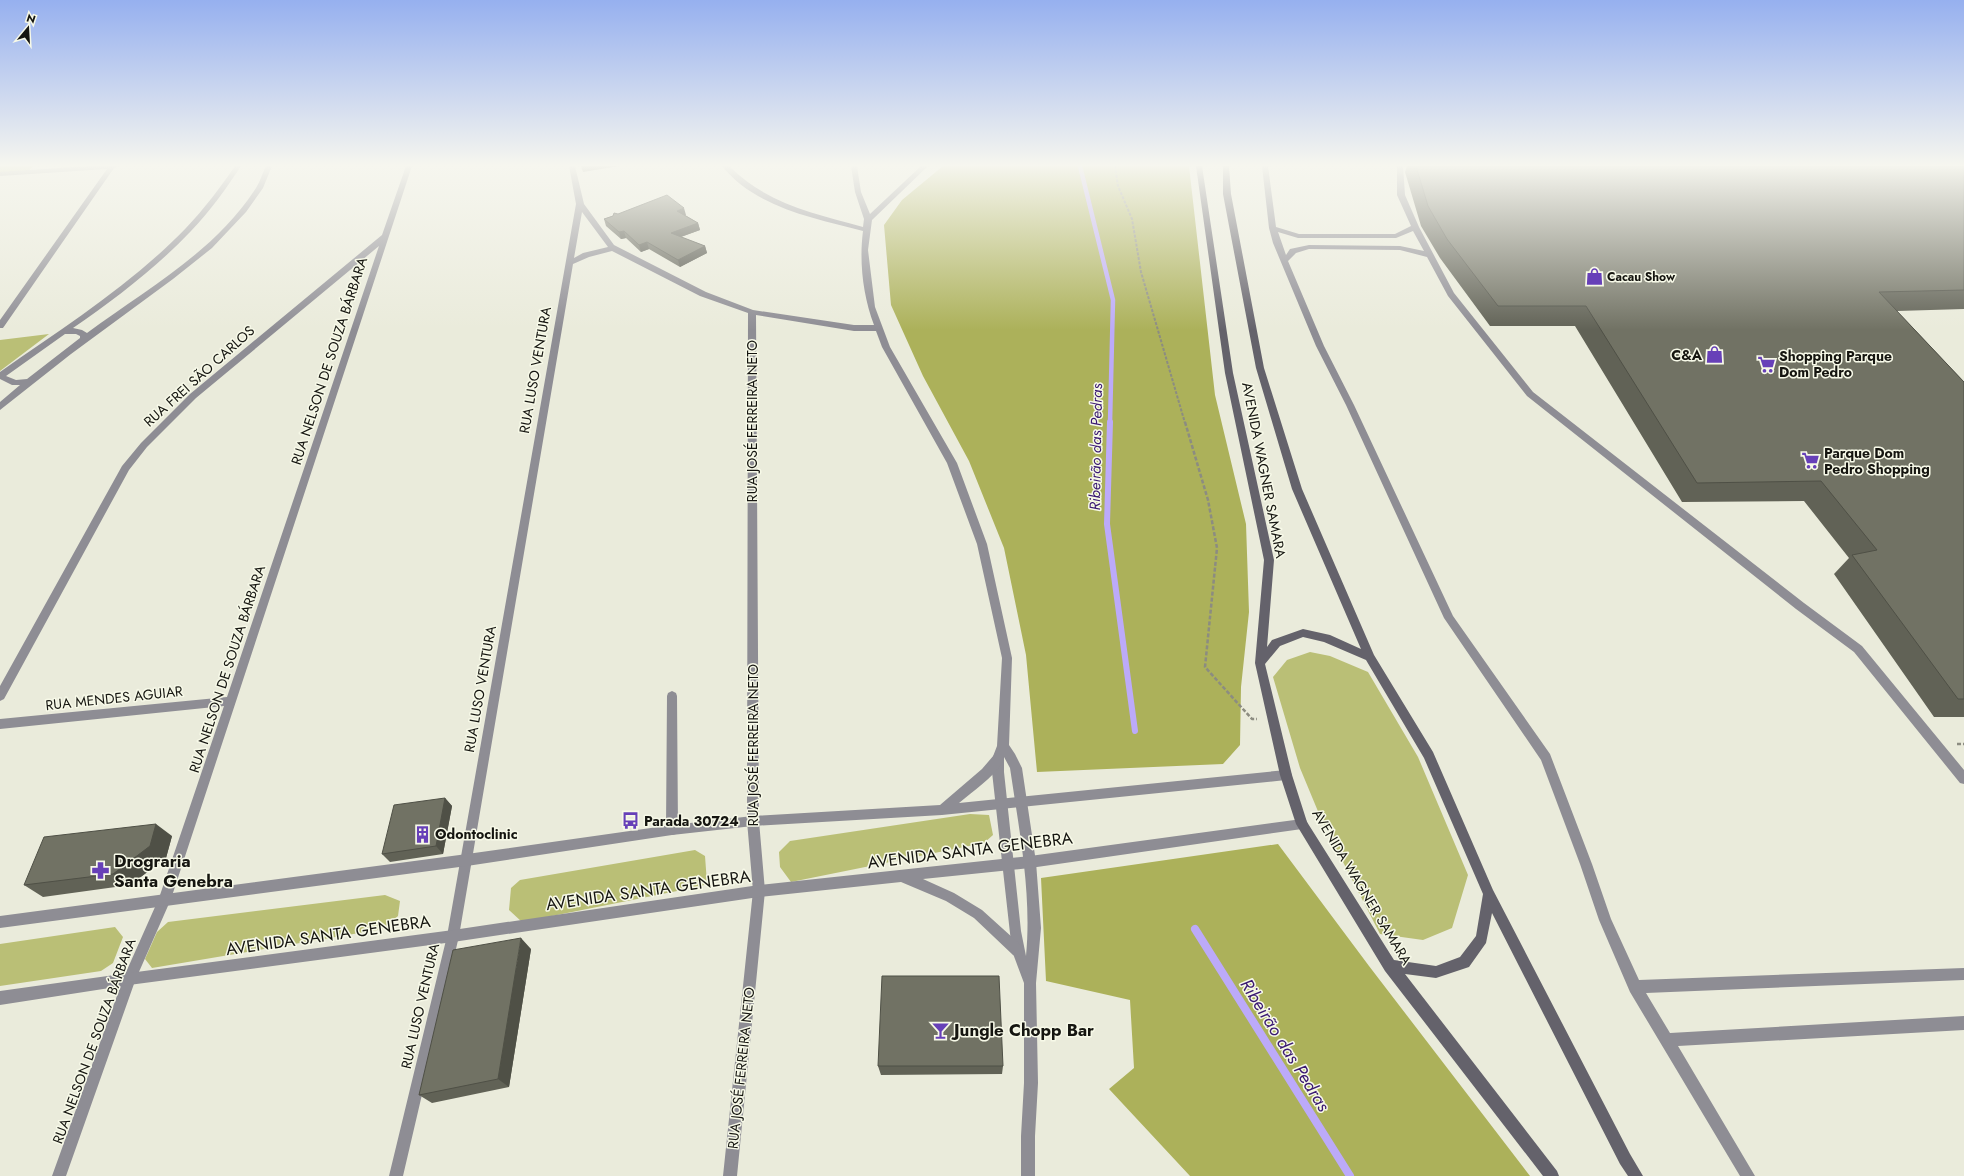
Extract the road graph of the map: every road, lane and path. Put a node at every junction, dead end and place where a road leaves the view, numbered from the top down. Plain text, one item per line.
1 (74, 221) edge
2 (196, 221) edge
3 (234, 221) edge
4 (391, 221) edge
5 (577, 221) edge
6 (593, 221) edge
7 (834, 221) edge
8 (868, 221) edge
9 (1132, 221) edge
10 (1207, 221) edge
11 (1232, 221) edge
12 (1272, 221) edge
13 (1412, 221) edge
14 (1415, 227) junction
15 (1273, 228) junction
16 (866, 230) junction
17 (386, 236) junction
18 (614, 248) junction
19 (1430, 255) junction
20 (1284, 260) junction
21 (570, 263) junction
22 (752, 312) junction
23 (0, 326) edge
24 (878, 328) junction
25 (60, 333) junction
26 (84, 339) junction
27 (0, 376) edge
28 (28, 382) junction
29 (0, 407) edge
30 (1370, 657) junction
31 (1260, 662) junction
32 (0, 696) edge
33 (672, 696) dead end
34 (231, 701) junction
35 (1274, 721) junction
36 (0, 724) edge
37 (1003, 746) junction
38 (998, 759) junction
39 (1286, 775) junction
40 (1964, 779) edge
41 (1021, 803) junction
42 (1000, 805) junction
43 (942, 810) junction
44 (752, 821) junction
45 (1302, 824) junction
46 (672, 830) junction
47 (467, 860) junction
48 (1030, 862) junction
49 (1007, 863) junction
50 (902, 876) junction
51 (759, 891) junction
52 (1489, 894) junction
53 (165, 899) junction
54 (0, 922) edge
55 (453, 936) junction
56 (1018, 951) junction
57 (1390, 966) junction
58 (1964, 974) edge
59 (129, 979) junction
60 (1030, 983) junction
61 (1635, 987) junction
62 (0, 998) edge
63 (1964, 1023) edge
64 (1667, 1040) junction
65 (59, 1176) edge
66 (396, 1176) edge
67 (730, 1176) edge
68 (1028, 1176) edge
69 (1552, 1176) edge
70 (1636, 1176) edge
71 (1748, 1176) edge

1 - 23 street
2 - 25 street
3 - 26 street
4 - 17 street, RUA NELSON DE SOUZA BÁRBARA
5 - 21 street, RUA LUSO VENTURA
6 - 18 street
7 - 16 street
8 - 16 street
9 - 35 path
10 - 31 main road, AVENIDA WAGNER SAMARA
11 - 30 main road, AVENIDA WAGNER SAMARA
12 - 15 street
13 - 14 street
14 - 15 street
14 - 19 street
15 - 20 street
16 - 24 street
17 - 32 street, RUA FREI SÃO CARLOS
17 - 34 street, RUA NELSON DE SOUZA BÁRBARA
18 - 21 street
18 - 22 street
19 - 20 street
19 - 40 street
20 - 61 street
21 - 47 street, RUA LUSO VENTURA
22 - 24 street
22 - 44 street, RUA JOSÉ FERREIRA NETO
24 - 37 street
25 - 26 street
25 - 27 street
26 - 28 street
27 - 28 street
28 - 29 street
30 - 31 main road
30 - 52 main road, AVENIDA WAGNER SAMARA
31 - 35 main road, AVENIDA WAGNER SAMARA
33 - 46 street
34 - 36 street, RUA MENDES AGUIAR
34 - 53 street, RUA NELSON DE SOUZA BÁRBARA
35 - 39 main road, AVENIDA WAGNER SAMARA
37 - 38 street
37 - 41 street
38 - 42 street
38 - 43 street
39 - 41 street
39 - 45 main road, AVENIDA WAGNER SAMARA
41 - 42 street
41 - 48 street
42 - 43 street
42 - 49 street
43 - 44 street
44 - 46 street
44 - 51 street, RUA JOSÉ FERREIRA NETO
45 - 48 street, AVENIDA SANTA GENEBRA
45 - 57 main road, AVENIDA WAGNER SAMARA
46 - 47 street
47 - 53 street
47 - 55 street, RUA LUSO VENTURA
48 - 49 street, AVENIDA SANTA GENEBRA
48 - 60 street
49 - 50 street, AVENIDA SANTA GENEBRA
49 - 56 street
50 - 51 street, AVENIDA SANTA GENEBRA
50 - 56 street
51 - 55 street, AVENIDA SANTA GENEBRA
51 - 67 street, RUA JOSÉ FERREIRA NETO
52 - 57 main road
52 - 70 main road, AVENIDA WAGNER SAMARA
53 - 54 street
53 - 59 street, RUA NELSON DE SOUZA BÁRBARA
55 - 59 street, AVENIDA SANTA GENEBRA
55 - 66 street, RUA LUSO VENTURA
56 - 60 street
57 - 69 main road, AVENIDA WAGNER SAMARA
58 - 61 street
59 - 62 street, AVENIDA SANTA GENEBRA
59 - 65 street, RUA NELSON DE SOUZA BÁRBARA
60 - 68 street
61 - 64 street
63 - 64 street
64 - 71 street

